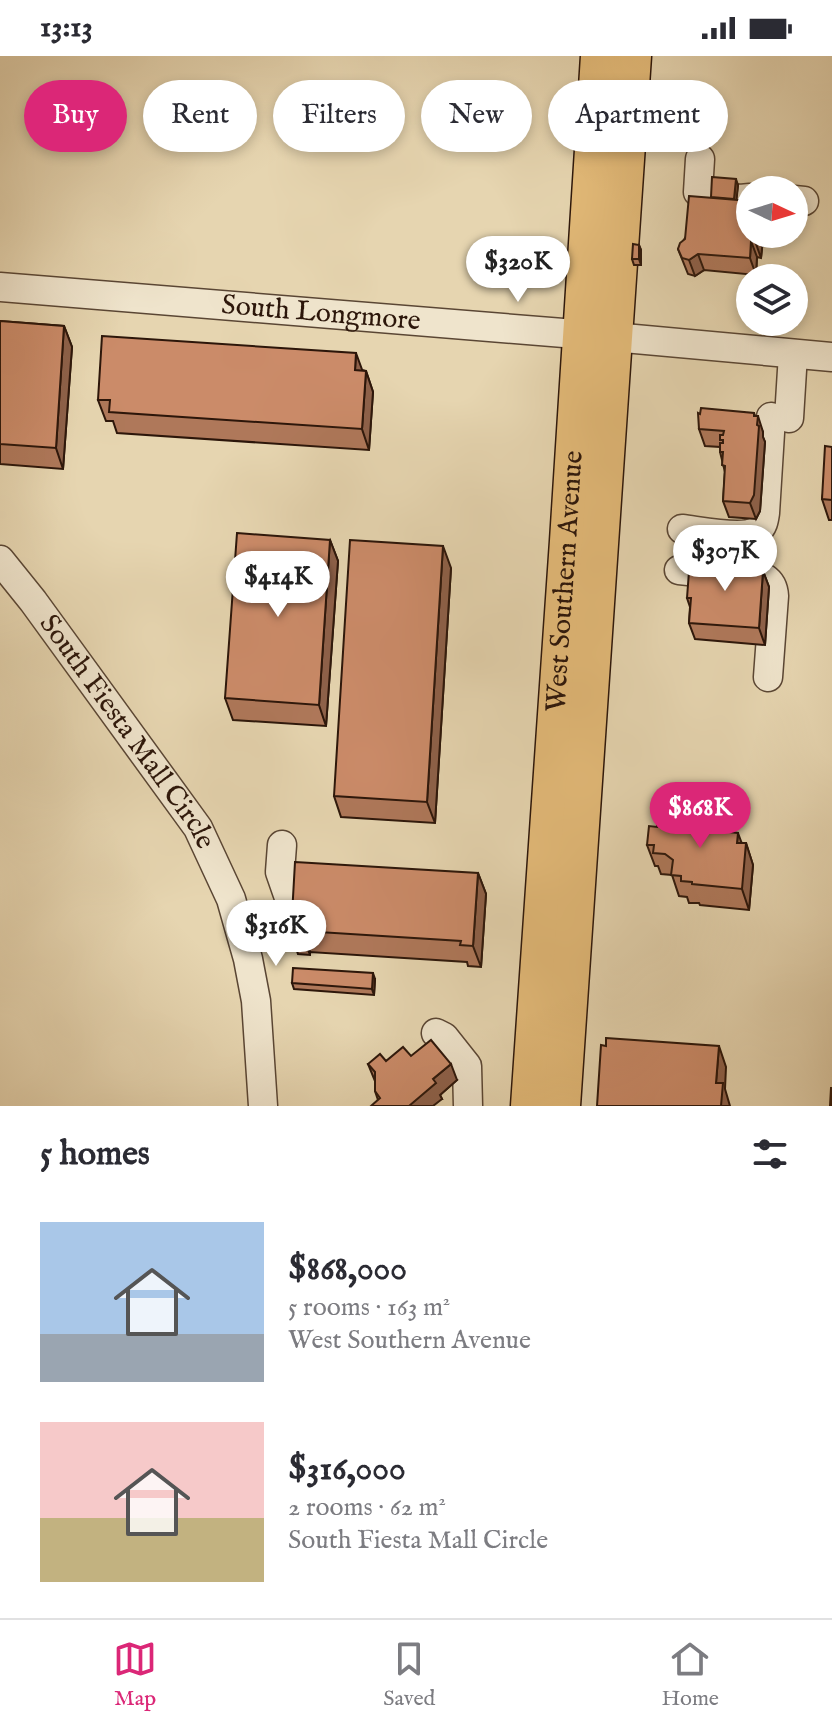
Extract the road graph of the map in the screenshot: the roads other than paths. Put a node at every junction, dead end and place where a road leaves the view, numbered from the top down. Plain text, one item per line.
1 (599, 56) edge
2 (633, 56) edge
3 (736, 184) edge
4 (736, 199) edge
5 (0, 287) edge
6 (597, 336) junction
7 (793, 354) junction
8 (832, 357) edge
9 (682, 529) dead end
10 (0, 560) edge
11 (679, 570) dead end
12 (768, 677) dead end
13 (282, 845) dead end
14 (288, 895) dead end
15 (436, 1033) dead end
16 (263, 1106) edge
17 (468, 1106) edge
18 (529, 1106) edge
19 (562, 1106) edge

1 - 6 main road, West Southern Avenue
2 - 6 main road, West Southern Avenue
3 - 4 street
5 - 6 street, South Longmore
6 - 7 street, South Longmore
6 - 18 main road, West Southern Avenue
6 - 19 main road, West Southern Avenue
7 - 8 street, South Longmore
7 - 9 street
10 - 16 street, South Fiesta Mall Circle
11 - 12 street
13 - 14 street
15 - 17 street

